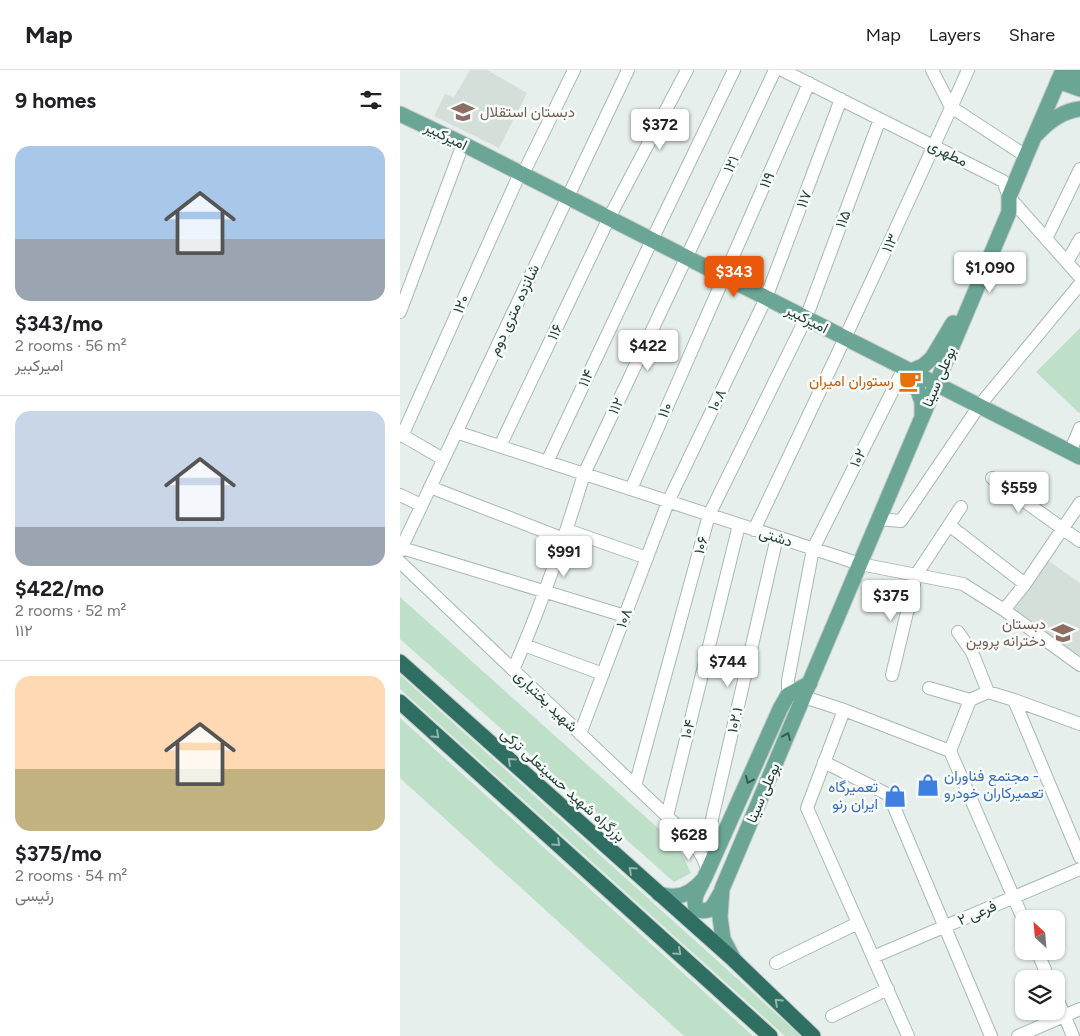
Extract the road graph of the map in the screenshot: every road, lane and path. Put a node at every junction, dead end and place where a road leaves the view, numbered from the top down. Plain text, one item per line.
1 (574, 70) edge
2 (628, 70) edge
3 (686, 70) edge
4 (734, 70) edge
5 (775, 70) edge
6 (782, 70) edge
7 (932, 70) edge
8 (968, 70) edge
9 (1073, 70) edge
10 (1060, 76) edge
11 (1080, 82) edge
12 (809, 83) junction
13 (1080, 89) edge
14 (1051, 96) junction
15 (841, 100) junction
16 (952, 107) junction
17 (1080, 107) edge
18 (400, 114) edge
19 (880, 119) junction
20 (1033, 138) junction
21 (463, 144) junction
22 (934, 147) junction
23 (1026, 156) junction
24 (1080, 169) edge
25 (521, 174) junction
26 (568, 197) junction
27 (1009, 197) junction
28 (610, 218) junction
29 (1046, 239) junction
30 (1080, 239) edge
31 (652, 240) junction
32 (687, 258) junction
33 (1067, 262) junction
34 (724, 276) junction
35 (1080, 277) edge
36 (1080, 284) edge
37 (766, 298) junction
38 (969, 306) junction
39 (400, 312) edge
40 (806, 318) junction
41 (845, 339) junction
42 (947, 358) junction
43 (908, 369) junction
44 (936, 383) junction
45 (958, 394) junction
46 (979, 406) junction
47 (922, 416) junction
48 (1080, 428) edge
49 (456, 432) junction
50 (401, 435) edge
51 (500, 446) junction
52 (1075, 454) edge
53 (443, 459) junction
54 (547, 462) junction
55 (584, 474) junction
56 (992, 478) dead end
57 (430, 487) junction
58 (631, 489) junction
59 (400, 495) edge
60 (668, 502) junction
61 (1080, 503) edge
62 (421, 505) junction
63 (961, 507) dead end
64 (709, 515) junction
65 (878, 519) junction
66 (739, 525) junction
67 (949, 525) junction
68 (1062, 529) junction
69 (754, 530) junction
70 (566, 535) junction
71 (777, 537) junction
72 (1080, 541) edge
73 (401, 549) edge
74 (813, 549) junction
75 (647, 558) junction
76 (400, 562) edge
77 (860, 564) junction
78 (916, 574) junction
79 (1025, 584) junction
80 (544, 591) junction
81 (1004, 610) junction
82 (625, 616) junction
83 (958, 632) dead end
84 (524, 645) junction
85 (400, 662) edge
86 (1080, 665) edge
87 (513, 670) junction
88 (603, 674) junction
89 (892, 675) dead end
90 (929, 688) dead end
91 (807, 690) junction
92 (988, 692) junction
93 (788, 696) junction
94 (970, 700) junction
95 (1014, 700) junction
96 (400, 702) edge
97 (844, 710) junction
98 (1080, 724) edge
99 (580, 734) junction
100 (950, 751) junction
101 (824, 762) junction
102 (635, 786) junction
103 (667, 816) junction
104 (692, 840) junction
105 (722, 840) junction
106 (706, 845) junction
107 (1080, 857) edge
108 (1080, 869) edge
109 (706, 875) junction
110 (722, 889) junction
111 (659, 894) junction
112 (1014, 897) junction
113 (1019, 910) edge
114 (858, 923) junction
115 (945, 927) junction
116 (873, 957) junction
117 (734, 962) junction
118 (776, 963) dead end
119 (888, 989) junction
120 (1080, 1009) edge
121 (832, 1016) dead end
122 (1065, 1016) joint
123 (1056, 1020) edge
124 (770, 1036) edge
125 (813, 1036) edge
126 (908, 1036) edge
127 (991, 1036) edge
128 (1018, 1036) edge
129 (1073, 1036) edge

1 - 25 street, ۱۲۰
2 - 26 street, شانزده متری دوم
3 - 28 street, ۱۱۶
4 - 31 street, ۱۱۴
5 - 32 street, ۱۲۱
6 - 12 street, مطهری
7 - 16 street
8 - 16 street, ۱۱۳
9 - 11 main road
10 - 13 main road
10 - 14 main road, بوعلی سینا
12 - 15 street, مطهری
12 - 34 street, ۱۱۹
14 - 17 main road
14 - 20 main road, بوعلی سینا
15 - 19 street, مطهری
15 - 37 street, ۱۱۷
16 - 22 street, ۱۱۳
16 - 23 street
17 - 20 main road
18 - 21 main road, امیرکبیر
19 - 22 street, مطهری
19 - 40 street, ۱۱۵
20 - 23 main road, بوعلی سینا
21 - 25 main road, امیرکبیر
21 - 39 street
22 - 27 street, مطهری
22 - 41 street, ۱۱۳
23 - 27 main road, بوعلی سینا
24 - 29 street
25 - 26 main road, امیرکبیر
25 - 50 street, ۱۲۰
26 - 28 main road, امیرکبیر
26 - 49 street, شانزده متری دوم
27 - 29 street, مطهری
27 - 38 main road, بوعلی سینا
28 - 31 main road, امیرکبیر
28 - 51 street, ۱۱۶
29 - 33 street, مطهری
30 - 33 street
31 - 32 main road, امیرکبیر
31 - 54 street, ۱۱۴
32 - 34 main road, امیرکبیر
32 - 55 street, ۱۱۲
33 - 35 street, مطهری
34 - 37 main road, امیرکبیر
34 - 58 street, ۱۱۰
36 - 46 street
37 - 40 main road, امیرکبیر
37 - 60 street, ۱۰.۸
38 - 42 main road, بوعلی سینا
38 - 43 main road
40 - 41 main road, امیرکبیر
40 - 64 street, ۱۰۶
41 - 43 main road, امیرکبیر
41 - 69 street
42 - 44 main road, بوعلی سینا
42 - 45 main road
43 - 44 main road, امیرکبیر
43 - 47 main road
43 - 74 street, ۱۰۲
44 - 45 main road, امیرکبیر
44 - 47 main road, بوعلی سینا
45 - 46 main road, امیرکبیر
46 - 52 main road, امیرکبیر
46 - 65 street
47 - 65 main road, بوعلی سینا
48 - 52 street
49 - 51 street, دشتی
49 - 53 street, شانزده متری دوم
50 - 53 street
51 - 54 street, دشتی
53 - 57 street, شانزده متری دوم
54 - 55 street, دشتی
55 - 58 street, دشتی
55 - 70 street, ۱۱۲
56 - 68 street
57 - 62 street, شانزده متری دوم
57 - 70 street
58 - 60 street, دشتی
59 - 62 street
60 - 64 street, دشتی
60 - 75 street, ۱۰۸
61 - 68 street
62 - 73 street, شانزده متری دوم
63 - 67 street
64 - 66 street, دشتی
64 - 102 street, ۱۰۶
65 - 77 main road, بوعلی سینا
66 - 69 street, دشتی
66 - 103 street, ۱۰۴
67 - 78 street
67 - 79 street
68 - 72 street
68 - 79 street
69 - 71 street, دشتی
70 - 75 street
70 - 80 street, ۱۱۲
71 - 74 street, دشتی
71 - 106 street, ۱۰۲.۱
73 - 80 street
74 - 77 street, دشتی
74 - 93 street, ۱۰۲
75 - 82 street, ۱۰۸
76 - 87 street, شهید بختیاری
77 - 78 street, دشتی
77 - 91 main road, بوعلی سینا
78 - 81 street, دشتی
78 - 89 street
79 - 81 street
80 - 82 street
80 - 84 street, ۱۱۲
81 - 86 street, دشتی
82 - 88 street, ۱۰۸
83 - 92 street
84 - 87 street, ۱۱۲
84 - 88 street
111 -> 85 highway, بزرگراه شهید حسینعلی ترکی
87 - 99 street, شهید بختیاری
88 - 99 street, ۱۰۸
90 - 94 street
91 - 93 main road
91 - 97 street
110 -> 91 main road, بوعلی سینا
92 - 94 street
92 - 95 street
93 -> 105 main road, بوعلی سینا
94 - 100 street
95 - 98 street
95 - 107 street
96 -> 124 highway
97 - 100 street
97 - 101 street
99 - 102 street, شهید بختیاری
100 - 112 street
101 - 114 street
101 - 115 street
102 - 103 street, شهید بختیاری
103 - 104 street, شهید بختیاری
104 - 106 street
104 - 109 street
105 - 106 street
105 - 109 main road, بوعلی سینا
108 - 112 street, فرعی ۲
109 - 110 main road, بوعلی سینا
109 - 111 main road
110 - 117 main road, بوعلی سینا
111 - 117 highway, بزرگراه شهید حسینعلی ترکی
112 - 113 street
112 - 115 street, فرعی ۲
114 - 116 street
114 - 118 street
115 - 116 street, فرعی ۲
115 - 127 street
116 - 119 street
125 -> 117 highway, بزرگراه شهید حسینعلی ترکی
119 - 121 street
119 - 126 street
120 - 122 street
122 - 129 street
123 - 128 street

